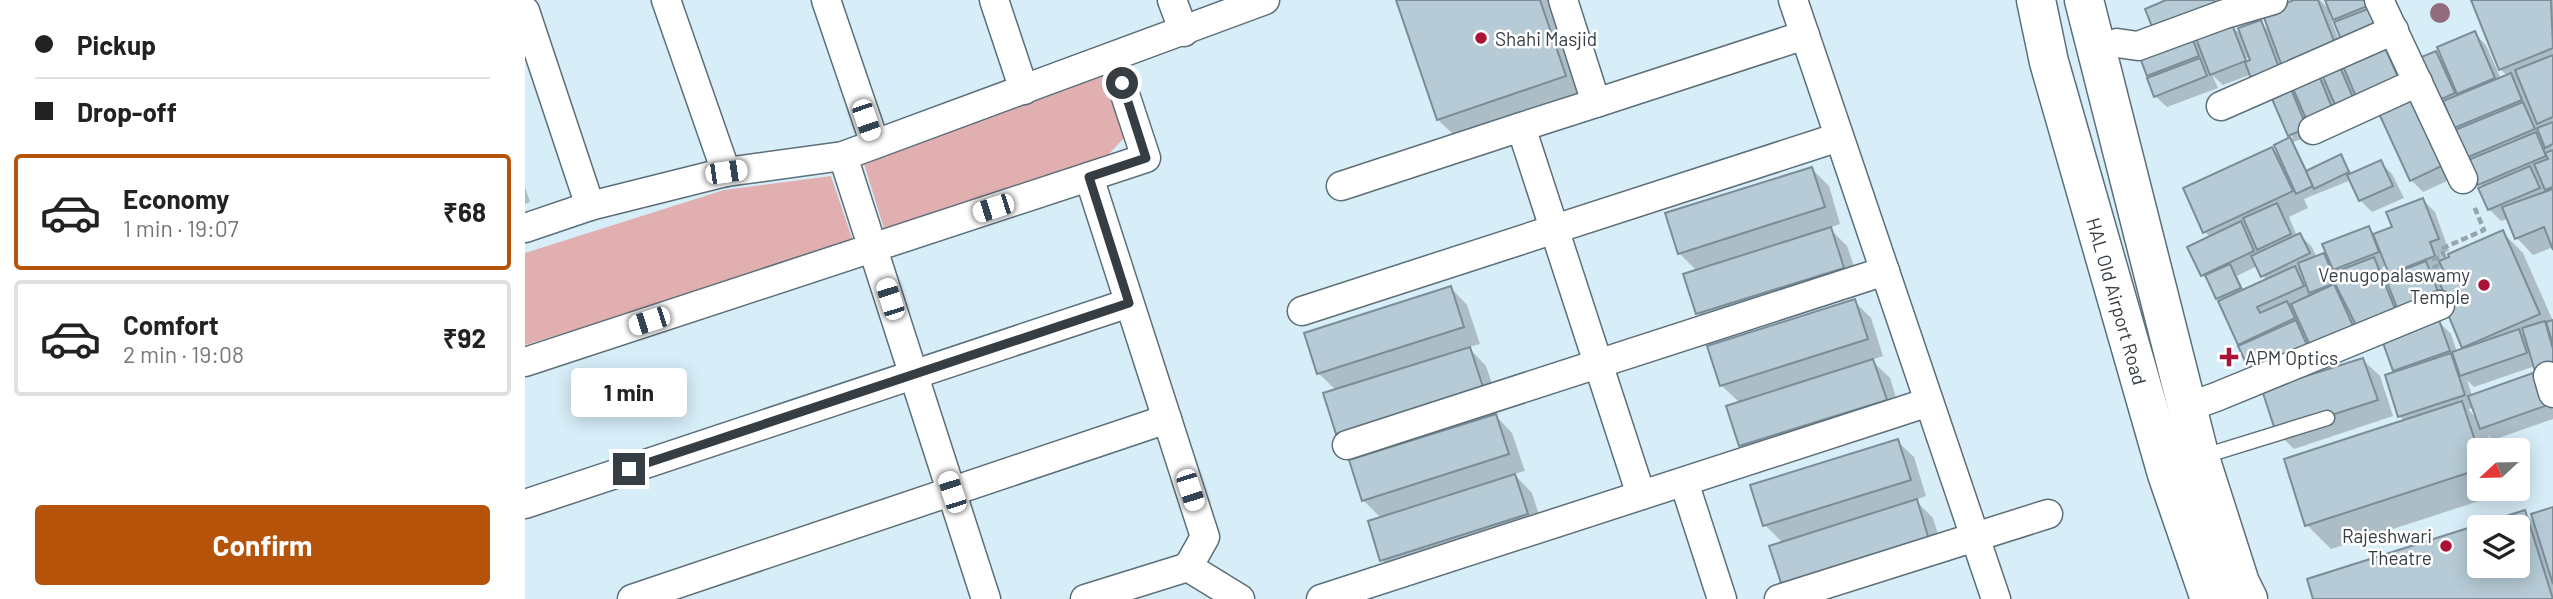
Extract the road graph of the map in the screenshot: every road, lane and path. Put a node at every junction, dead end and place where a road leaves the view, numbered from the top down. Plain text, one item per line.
1 (666, 0) edge
2 (826, 0) edge
3 (994, 0) edge
4 (1172, 0) edge
5 (1265, 0) edge
6 (1563, 0) edge
7 (1793, 0) edge
8 (2036, 0) edge
9 (2084, 0) edge
10 (2273, 0) edge
11 (2379, 0) edge
12 (525, 11) edge
13 (2394, 30) junction
14 (1184, 32) junction
15 (1805, 35) junction
16 (2096, 50) junction
17 (1113, 58) junction
18 (2418, 82) junction
19 (1024, 90) junction
20 (1596, 103) junction
21 (2221, 106) dead end
22 (1521, 127) junction
23 (2313, 130) dead end
24 (1839, 136) junction
25 (874, 144) junction
26 (843, 156) junction
27 (726, 172) junction
28 (1089, 177) junction
29 (2463, 179) joint
30 (1342, 186) dead end
31 (590, 206) junction
32 (525, 228) edge
33 (1554, 229) junction
34 (873, 248) junction
35 (1885, 271) junction
36 (1129, 303) junction
37 (2440, 305) joint
38 (1302, 311) dead end
39 (525, 362) edge
40 (1598, 364) junction
41 (914, 375) junction
42 (1929, 402) junction
43 (2187, 407) junction
44 (2327, 418) dead end
45 (1167, 419) junction
46 (1347, 445) dead end
47 (2200, 458) junction
48 (1683, 482) junction
49 (952, 492) junction
50 (1641, 495) junction
51 (525, 504) edge
52 (2048, 514) dead end
53 (1975, 537) junction
54 (1188, 567) junction
55 (1831, 591) edge
56 (2227, 594) edge
57 (632, 599) edge
58 (986, 599) edge
59 (1085, 599) edge
60 (1240, 599) edge
61 (1321, 599) edge
62 (1722, 599) edge
63 (1779, 599) edge
64 (1996, 599) edge

1 - 27 street
2 - 25 street
3 - 19 street
4 - 14 street
5 - 14 street
6 - 20 street
7 - 15 street
8 - 56 main road, HAL Old Airport Road
9 - 16 main road, HAL Old Airport Road
10 - 16 street
11 - 13 street
12 - 31 street
13 - 18 street
13 - 21 street
14 - 17 street
15 - 20 street
15 - 24 street
16 - 43 main road, HAL Old Airport Road
17 - 19 street
17 - 28 street
18 - 23 street
18 - 29 street
19 - 25 street
20 - 22 street
22 - 30 street
22 - 33 street
24 - 33 street
24 - 35 street
25 - 26 street
26 - 27 street
26 - 34 street
27 - 31 street
28 - 34 street
28 - 36 street
29 - 37 path
31 - 32 street
33 - 38 street
33 - 40 street
34 - 39 street
34 - 41 street
35 - 40 street
35 - 42 street
36 - 41 street
36 - 45 street
37 - 43 street
40 - 46 street
40 - 50 street
41 - 49 street
41 - 51 street
42 - 48 street
42 - 53 street
43 - 47 main road, HAL Old Airport Road
44 - 47 lane
45 - 49 street
45 - 54 street
47 - 56 main road, HAL Old Airport Road
48 - 50 street
48 - 62 street
49 - 57 street
49 - 58 street
50 - 61 street
52 - 53 street
53 - 55 street
53 - 64 street
54 - 59 street
54 - 60 street
55 - 63 street

